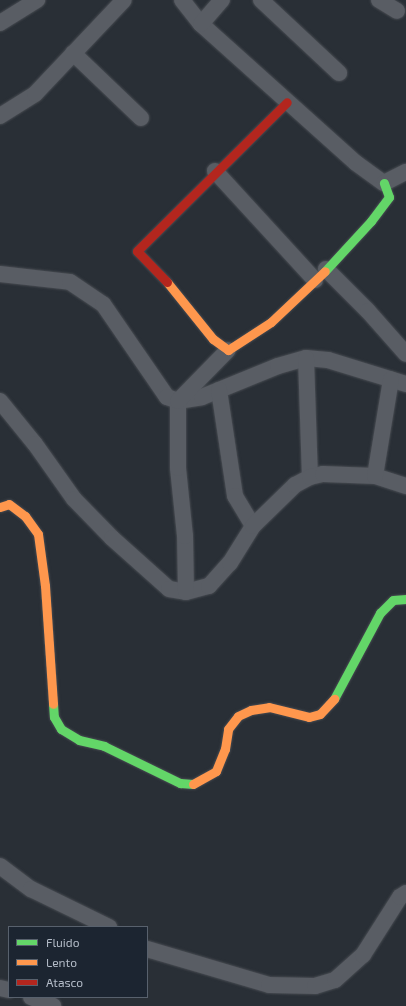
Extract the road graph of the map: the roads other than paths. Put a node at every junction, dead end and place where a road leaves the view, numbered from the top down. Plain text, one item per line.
1 (37, 0) edge
2 (124, 0) edge
3 (182, 0) edge
4 (222, 0) edge
5 (261, 0) edge
6 (379, 0) edge
7 (397, 11) dead end
8 (0, 23) edge
9 (201, 24) junction
10 (73, 53) junction
11 (339, 73) dead end
12 (287, 102) junction
13 (0, 116) edge
14 (141, 118) dead end
15 (215, 171) junction
16 (406, 172) edge
17 (384, 183) junction
18 (0, 274) edge
19 (321, 274) junction
20 (228, 350) junction
21 (406, 354) edge
22 (306, 358) junction
23 (391, 379) junction
24 (406, 384) edge
25 (219, 390) junction
26 (0, 401) edge
27 (178, 401) junction
28 (375, 476) junction
29 (310, 477) junction
30 (406, 486) edge
31 (0, 507) edge
32 (253, 526) junction
33 (186, 592) junction
34 (406, 599) edge
35 (0, 866) edge
36 (406, 893) edge
37 (107, 926) edge
38 (148, 949) edge
39 (34, 998) edge
40 (54, 1006) edge

1 - 8 street
2 - 10 street
3 - 9 street
4 - 9 street
5 - 11 street
6 - 7 street
9 - 12 street
10 - 13 street
10 - 14 street
12 - 15 street
12 - 17 street
15 - 19 street
15 - 20 street
16 - 17 street
17 - 19 street
18 - 27 street
19 - 20 street
19 - 21 street
20 - 27 street
22 - 23 street
22 - 25 street
22 - 29 street
23 - 24 street
23 - 28 street
25 - 27 street
25 - 32 street
26 - 33 street
27 - 33 street
28 - 29 street
28 - 30 street
29 - 32 street
31 - 34 street
32 - 33 street
35 - 37 street
36 - 38 street
39 - 40 street

